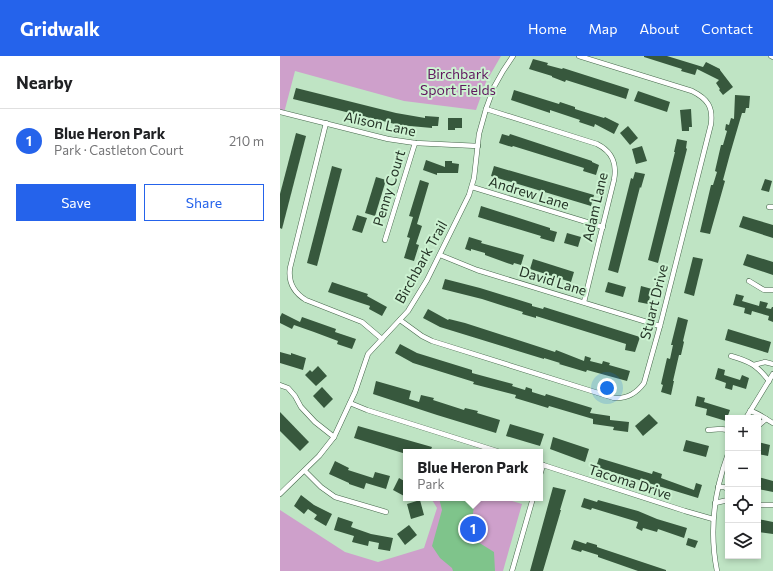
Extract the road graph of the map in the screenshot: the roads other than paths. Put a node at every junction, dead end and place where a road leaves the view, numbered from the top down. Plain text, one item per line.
1 (512, 56) edge
2 (579, 56) edge
3 (486, 109) junction
4 (280, 112) edge
5 (326, 123) junction
6 (414, 143) junction
7 (478, 146) junction
8 (472, 187) junction
9 (603, 227) junction
10 (385, 240) dead end
11 (440, 256) junction
12 (749, 282) dead end
13 (773, 290) edge
14 (584, 302) junction
15 (400, 320) junction
16 (660, 326) junction
17 (382, 339) junction
18 (731, 356) dead end
19 (773, 364) edge
20 (754, 365) junction
21 (773, 374) edge
22 (769, 380) junction
23 (280, 385) edge
24 (350, 403) junction
25 (750, 411) junction
26 (748, 415) edge
27 (766, 419) junction
28 (773, 422) edge
29 (761, 423) edge
30 (708, 430) dead end
31 (725, 430) edge
32 (334, 437) junction
33 (490, 449) edge
34 (725, 463) edge
35 (543, 466) edge
36 (305, 471) junction
37 (718, 487) junction
38 (725, 488) edge
39 (280, 494) edge
40 (532, 501) edge
41 (725, 501) edge
42 (715, 503) junction
43 (761, 505) edge
44 (773, 505) edge
45 (386, 512) dead end
46 (713, 518) junction
47 (512, 571) edge
48 (717, 571) edge

1 - 3 street, Birchbark Trail
2 - 16 street, Stuart Drive
3 - 7 street, Birchbark Trail
3 - 9 street, Adam Lane
4 - 5 street, Alison Lane
5 - 6 street, Alison Lane
5 - 17 street
6 - 7 street, Alison Lane
6 - 10 street, Penny Court
7 - 8 street, Birchbark Trail
8 - 9 street, Andrew Lane
8 - 11 street, Birchbark Trail
9 - 14 street, Adam Lane
11 - 14 street, David Lane
11 - 15 street, Birchbark Trail
12 - 13 street
14 - 16 street, David Lane
15 - 16 street, Stuart Drive
15 - 17 street, Birchbark Trail
17 - 24 street, Birchbark Trail
18 - 20 street
19 - 20 street
20 - 22 street
21 - 22 street
22 - 25 street
23 - 32 street
24 - 32 street, Birchbark Trail
24 - 33 street
25 - 26 street
25 - 27 street
27 - 28 street
27 - 29 street
30 - 31 street
32 - 36 street, Birchbark Trail
34 - 37 street
35 - 46 street, Tacoma Drive
36 - 39 street, Birchbark Trail
36 - 45 street
37 - 38 street
37 - 42 street
40 - 47 street
41 - 42 street
42 - 46 street
43 - 44 street
46 - 48 street

